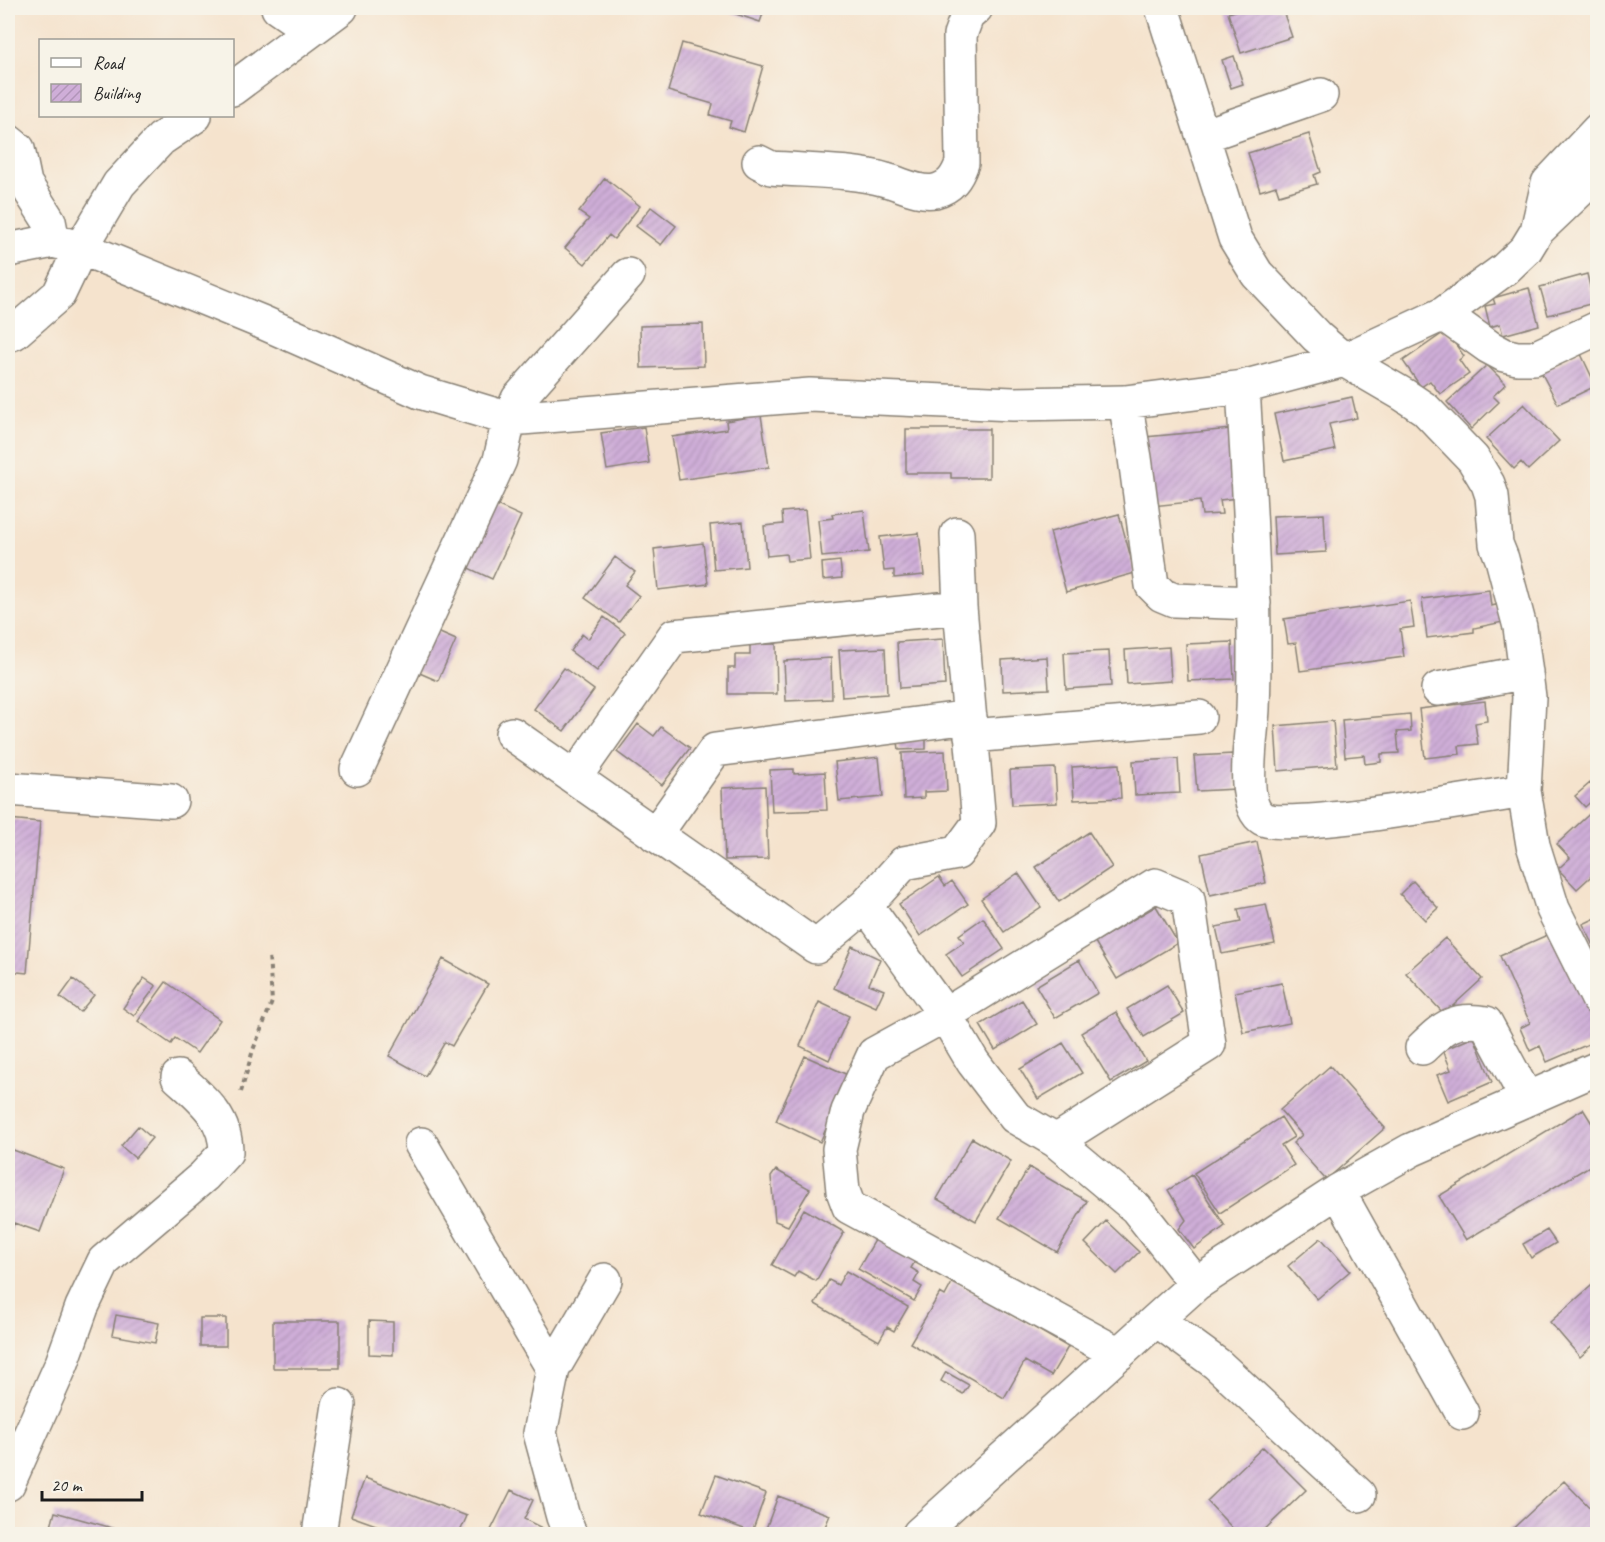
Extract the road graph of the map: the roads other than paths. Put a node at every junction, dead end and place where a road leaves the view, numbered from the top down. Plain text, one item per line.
1 (278, 8) edge
2 (341, 8) edge
3 (976, 8) edge
4 (1155, 8) edge
5 (310, 30) junction
6 (234, 89) edge
7 (1321, 95) dead end
8 (194, 117) edge
9 (1598, 130) edge
10 (1203, 136) junction
11 (8, 141) edge
12 (759, 162) dead end
13 (1598, 173) edge
14 (1537, 231) junction
15 (67, 245) junction
16 (8, 250) edge
17 (628, 275) dead end
18 (1443, 314) junction
19 (1598, 328) edge
20 (8, 335) edge
21 (1344, 360) junction
22 (1243, 387) junction
23 (1125, 402) junction
24 (509, 419) junction
25 (957, 534) dead end
26 (1254, 603) junction
27 (960, 607) junction
28 (1526, 672) junction
29 (1438, 689) dead end
30 (1199, 717) dead end
31 (970, 727) junction
32 (512, 734) dead end
33 (357, 769) dead end
34 (575, 777) junction
35 (8, 789) edge
36 (1524, 791) junction
37 (171, 801) dead end
38 (655, 835) junction
39 (866, 905) junction
40 (1598, 999) edge
41 (945, 1015) junction
42 (1422, 1048) dead end
43 (1598, 1068) edge
44 (178, 1077) dead end
45 (1527, 1100) junction
46 (1056, 1141) junction
47 (421, 1144) dead end
48 (1338, 1191) junction
49 (605, 1280) dead end
50 (1196, 1284) junction
51 (1157, 1320) junction
52 (1119, 1354) junction
53 (553, 1369) junction
54 (339, 1405) dead end
55 (1462, 1413) dead end
56 (8, 1484) edge
57 (1359, 1495) dead end
58 (319, 1534) edge
59 (570, 1534) edge
60 (919, 1534) edge

1 - 5 street
2 - 5 street
3 - 12 street
4 - 10 street
5 - 6 street
7 - 10 street
8 - 15 street
9 - 14 street
10 - 21 street
11 - 15 street
13 - 14 street
14 - 18 street
15 - 16 street
15 - 20 street
15 - 24 street
17 - 24 street
18 - 19 street
18 - 21 street
21 - 22 street
21 - 28 street
22 - 23 street
22 - 26 street
23 - 24 street
23 - 26 street
24 - 33 street
25 - 27 street
26 - 36 street
27 - 31 street
27 - 34 street
28 - 29 street
28 - 36 street
30 - 31 street
31 - 38 street
31 - 39 street
32 - 34 street
34 - 38 street
35 - 37 street
36 - 40 street
38 - 39 street
39 - 41 street
41 - 46 street
41 - 46 street
41 - 52 street
42 - 45 street
43 - 45 street
44 - 56 street
45 - 48 street
46 - 50 street
47 - 53 street
48 - 50 street
48 - 55 street
49 - 53 street
50 - 51 street
51 - 52 street
51 - 57 street
52 - 60 street
53 - 59 street
54 - 58 street

